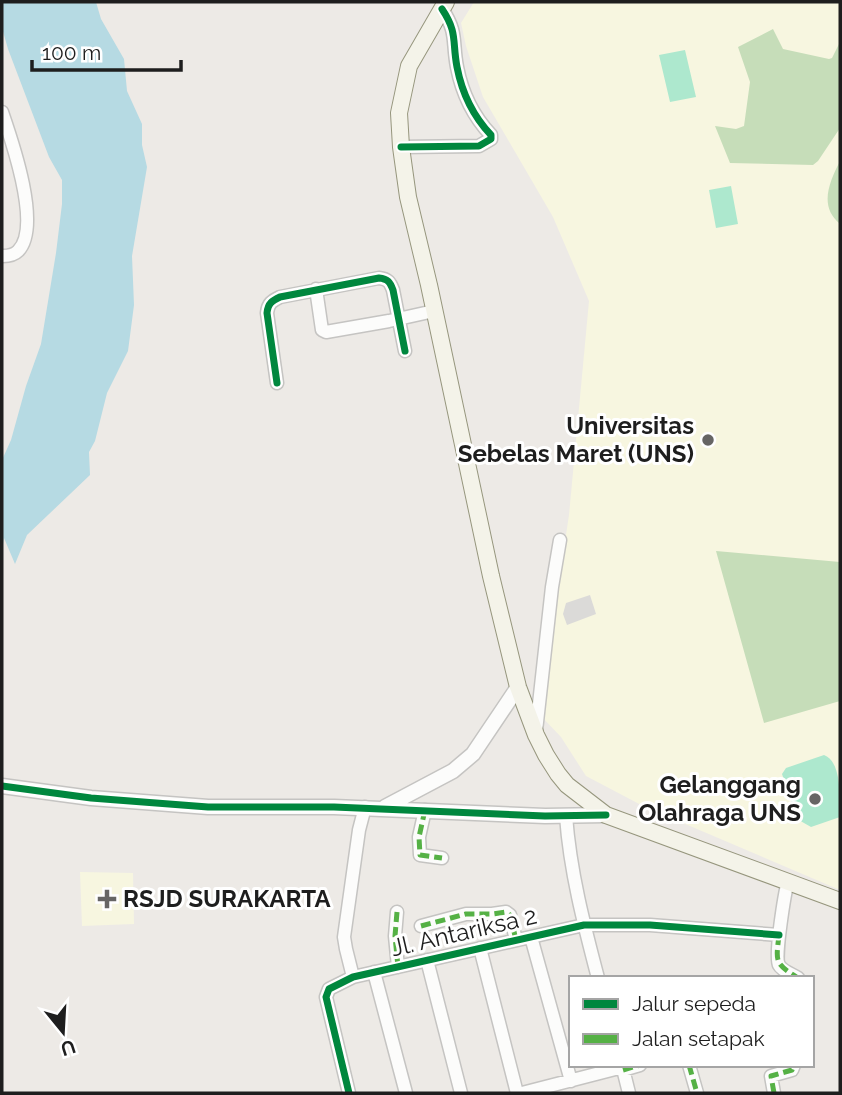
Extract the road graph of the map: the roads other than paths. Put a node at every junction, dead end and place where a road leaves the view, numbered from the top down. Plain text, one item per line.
1 (444, 6) edge
2 (2, 112) edge
3 (401, 147) junction
4 (2, 258) edge
5 (316, 289) junction
6 (434, 311) junction
7 (400, 319) junction
8 (405, 351) dead end
9 (276, 383) dead end
10 (560, 540) dead end
11 (518, 687) junction
12 (536, 735) junction
13 (2, 786) edge
14 (365, 807) junction
15 (383, 808) junction
16 (425, 810) junction
17 (606, 815) junction
18 (566, 816) junction
19 (442, 858) dead end
20 (788, 881) junction
21 (840, 901) edge
22 (397, 912) dead end
23 (584, 925) junction
24 (421, 926) dead end
25 (779, 935) junction
26 (531, 937) junction
27 (516, 940) junction
28 (480, 948) junction
29 (426, 960) junction
30 (398, 967) junction
31 (374, 972) junction
32 (597, 976) edge
33 (795, 976) edge
34 (353, 977) junction
35 (690, 1067) edge
36 (793, 1067) edge
37 (623, 1068) edge
38 (571, 1081) junction
39 (349, 1093) edge
40 (406, 1093) edge
41 (461, 1093) edge
42 (519, 1093) edge
43 (629, 1093) edge
44 (697, 1093) edge
45 (774, 1093) edge

1 - 3 main road
1 - 3 street
2 - 4 street
3 - 6 main road
5 - 7 street
5 - 7 street
5 - 9 street
6 - 7 street
6 - 11 main road
7 - 8 street
10 - 12 street
11 - 12 main road
11 - 15 street
12 - 17 main road
13 - 14 street
14 - 15 street
14 - 34 street
15 - 16 street
16 - 18 street
16 - 19 street
17 - 18 street
17 - 20 main road
18 - 23 street
20 - 21 main road
20 - 25 street
22 - 30 street
23 - 25 street, Jl. Antariksa 2
23 - 26 street, Jl. Antariksa 2
23 - 32 street
24 - 27 street
25 - 33 street
26 - 27 street, Jl. Antariksa 2
26 - 38 street
27 - 28 street, Jl. Antariksa 2
28 - 29 street, Jl. Antariksa 2
28 - 42 street
29 - 30 street, Jl. Antariksa 2
29 - 41 street
30 - 31 street, Jl. Antariksa 2
31 - 34 street, Jl. Antariksa 2
31 - 40 street
34 - 39 street
35 - 44 street
36 - 45 street
37 - 38 street
37 - 43 street
38 - 42 street

